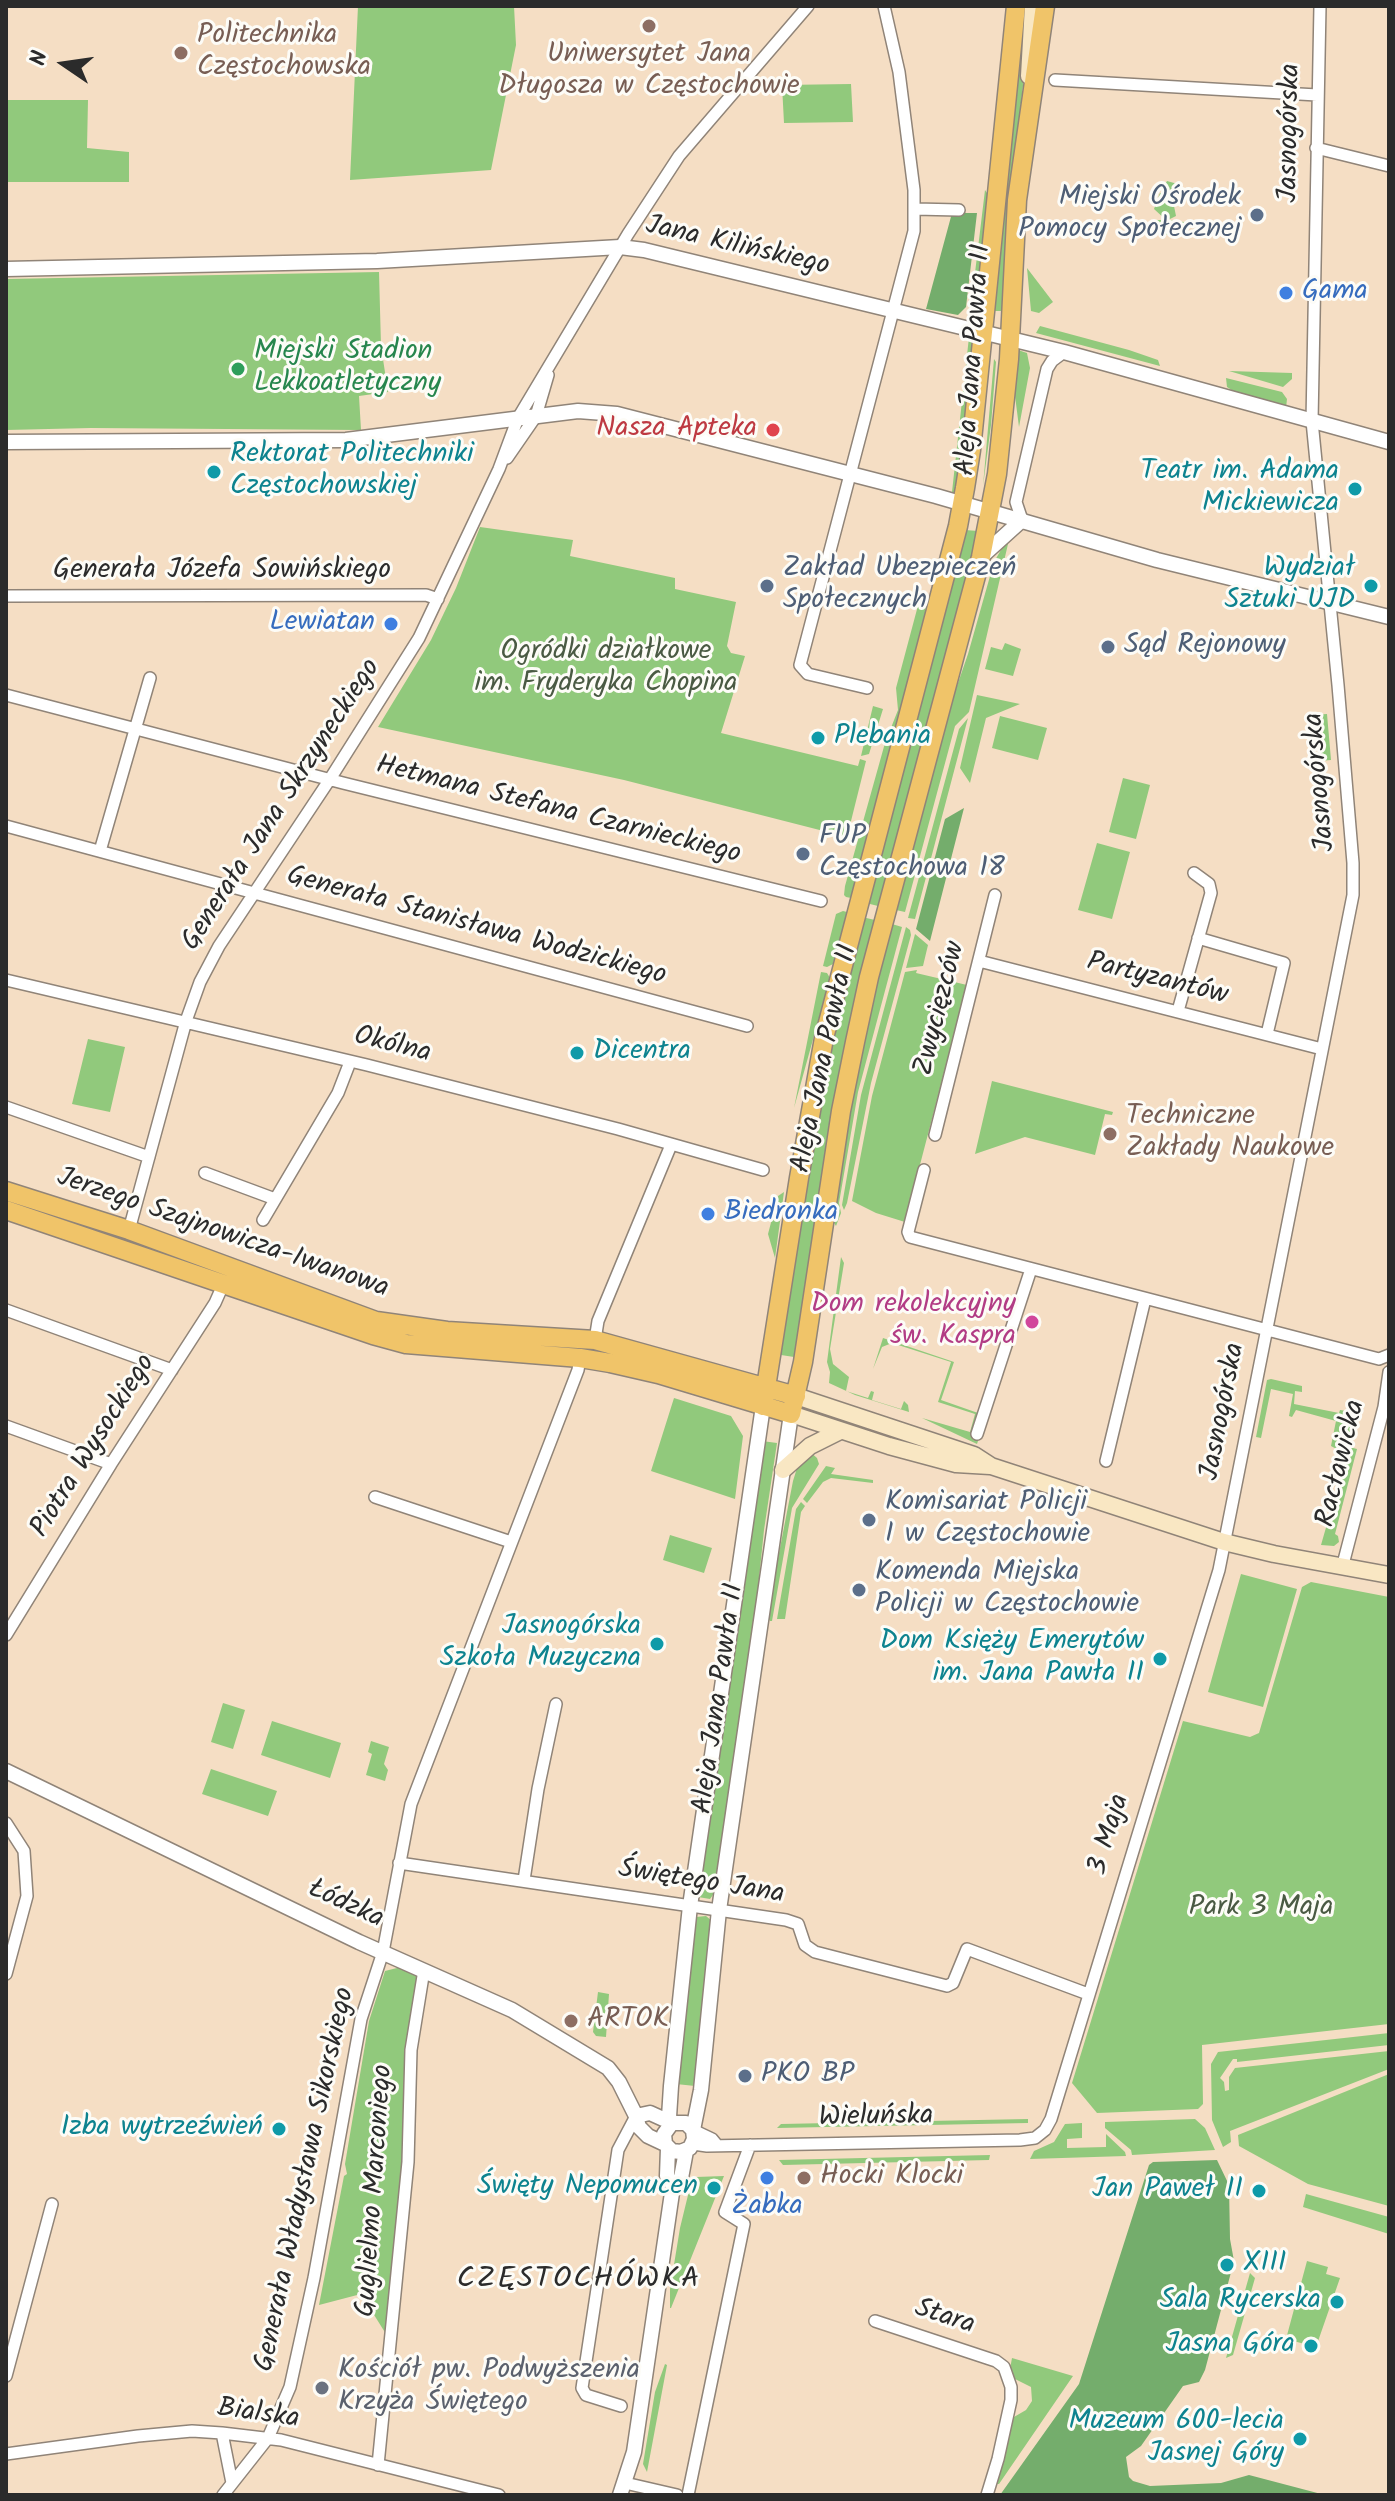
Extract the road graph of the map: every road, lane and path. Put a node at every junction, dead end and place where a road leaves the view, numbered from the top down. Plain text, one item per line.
1 (808, 6) edge
2 (884, 6) edge
3 (1016, 6) edge
4 (1033, 6) edge
5 (1045, 6) edge
6 (1320, 6) edge
7 (1055, 80) dead end
8 (1317, 95) junction
9 (1029, 109) junction
10 (1316, 148) junction
11 (1389, 166) edge
12 (915, 209) junction
13 (959, 210) dead end
14 (620, 247) junction
15 (6, 269) edge
16 (892, 312) junction
17 (983, 333) junction
18 (1009, 339) junction
19 (1064, 352) junction
20 (552, 359) junction
21 (536, 416) junction
22 (518, 418) junction
23 (1312, 421) junction
24 (6, 442) edge
25 (1389, 442) edge
26 (499, 469) junction
27 (849, 474) junction
28 (962, 503) junction
29 (990, 511) junction
30 (1022, 520) junction
31 (981, 557) junction
32 (6, 596) edge
33 (438, 599) junction
34 (1330, 601) junction
35 (1389, 617) edge
36 (150, 678) dead end
37 (867, 688) dead end
38 (6, 695) edge
39 (136, 730) junction
40 (330, 779) junction
41 (6, 826) edge
42 (100, 851) junction
43 (1194, 873) dead end
44 (254, 892) junction
45 (995, 895) dead end
46 (821, 901) dead end
47 (1198, 938) junction
48 (979, 961) junction
49 (6, 980) edge
50 (1178, 1011) junction
51 (186, 1021) junction
52 (747, 1026) dead end
53 (1267, 1034) junction
54 (1322, 1049) junction
55 (350, 1062) junction
56 (6, 1107) edge
57 (935, 1135) dead end
58 (671, 1145) junction
59 (149, 1157) junction
60 (763, 1170) dead end
61 (924, 1170) dead end
62 (205, 1173) dead end
63 (6, 1191) edge
64 (275, 1199) junction
65 (6, 1210) edge
66 (263, 1220) dead end
67 (129, 1230) junction
68 (1031, 1269) junction
69 (223, 1285) junction
70 (1145, 1299) junction
71 (6, 1310) edge
72 (1265, 1329) junction
73 (595, 1340) junction
74 (1389, 1355) edge
75 (580, 1358) junction
76 (172, 1370) junction
77 (1389, 1372) edge
78 (766, 1387) junction
79 (794, 1405) junction
80 (763, 1406) junction
81 (6, 1426) edge
82 (840, 1431) junction
83 (977, 1434) dead end
84 (1106, 1461) dead end
85 (111, 1464) junction
86 (991, 1466) junction
87 (783, 1470) junction
88 (375, 1497) dead end
89 (511, 1542) junction
90 (1224, 1542) junction
91 (1342, 1568) junction
92 (1389, 1575) edge
93 (6, 1635) edge
94 (556, 1704) dead end
95 (6, 1771) edge
96 (6, 1823) edge
97 (399, 1863) junction
98 (524, 1880) junction
99 (690, 1906) junction
100 (719, 1910) junction
101 (383, 1952) junction
102 (424, 1970) junction
103 (6, 1974) edge
104 (1088, 1994) junction
105 (636, 2116) junction
106 (672, 2123) junction
107 (1035, 2138) joint
108 (691, 2142) junction
109 (750, 2145) junction
110 (667, 2146) junction
111 (673, 2186) junction
112 (52, 2204) dead end
113 (875, 2321) dead end
114 (6, 2376) edge
115 (621, 2406) dead end
116 (222, 2433) junction
117 (268, 2438) junction
118 (6, 2454) edge
119 (378, 2465) junction
120 (232, 2483) junction
121 (622, 2489) edge
122 (223, 2495) edge
123 (499, 2495) edge
124 (677, 2495) edge
125 (688, 2495) edge
126 (987, 2495) edge

1 - 14 street
2 - 12 street
3 - 17 main road, Aleja Jana Pawła II
4 - 9 main road
5 - 9 main road, Aleja Jana Pawła II
6 - 8 street, Jasnogórska
7 - 8 street
8 - 10 street, Jasnogórska
9 - 18 main road, Aleja Jana Pawła II
10 - 11 street
10 - 23 street, Jasnogórska
12 - 13 street
12 - 16 street
14 - 15 street, Jana Kilińskiego
14 - 16 street, Jana Kilińskiego
14 - 20 street
16 - 17 street, Jana Kilińskiego
16 - 27 street
17 - 18 street, Jana Kilińskiego
17 - 28 main road, Aleja Jana Pawła II
18 - 19 street, Jana Kilińskiego
18 - 29 main road, Aleja Jana Pawła II
19 - 23 street, Jana Kilińskiego
19 - 30 street
20 - 21 street, Generała Jana Skrzyneckiego
20 - 22 street, Generała Jana Skrzyneckiego
21 - 22 street
21 - 26 street, Generała Jana Skrzyneckiego
21 - 27 street
22 - 24 street
22 - 26 street, Generała Jana Skrzyneckiego
23 - 25 street, Jana Kilińskiego
23 - 34 street, Jasnogórska
26 - 33 street, Generała Jana Skrzyneckiego
27 - 28 street
27 - 37 street
28 - 29 street
28 - 78 main road, Aleja Jana Pawła II
29 - 30 street
29 - 31 main road, Aleja Jana Pawła II
30 - 31 street
30 - 34 street
31 - 79 main road, Aleja Jana Pawła II
32 - 33 street, Generała Józefa Sowińskiego
33 - 40 street, Generała Jana Skrzyneckiego
34 - 35 street
34 - 54 street, Jasnogórska
36 - 39 street
38 - 39 street, Hetmana Stefana Czarnieckiego
39 - 40 street, Hetmana Stefana Czarnieckiego
39 - 42 street
40 - 44 street, Generała Jana Skrzyneckiego
40 - 46 street, Hetmana Stefana Czarnieckiego
41 - 42 street, Generała Stanisława Wodzickiego
42 - 44 street, Generała Stanisława Wodzickiego
43 - 47 street
44 - 51 street, Generała Jana Skrzyneckiego
44 - 52 street, Generała Stanisława Wodzickiego
45 - 48 street, Zwycięzców
47 - 50 street
47 - 53 street
48 - 50 street, Partyzantów
48 - 57 street, Zwycięzców
49 - 51 street, Okólna
50 - 53 street, Partyzantów
51 - 55 street, Okólna
51 - 59 street, Generała Jana Skrzyneckiego
53 - 54 street, Partyzantów
54 - 72 street, Jasnogórska
55 - 58 street, Okólna
55 - 64 street
56 - 59 street
58 - 60 street, Okólna
58 - 73 street
59 - 67 street, Generała Jana Skrzyneckiego
61 - 68 street
62 - 64 street
63 - 67 main road, Jerzego Szajnowicza-Iwanowa
64 - 66 street
65 - 69 main road, Jerzego Szajnowicza-Iwanowa
67 - 73 main road, Jerzego Szajnowicza-Iwanowa
68 - 70 street
68 - 83 street
69 - 75 main road, Jerzego Szajnowicza-Iwanowa
69 - 76 street, Piotra Wysockiego
70 - 72 street
70 - 84 street
71 - 76 street
72 - 74 street
72 - 90 street, Jasnogórska
73 - 78 main road, Jerzego Szajnowicza-Iwanowa
75 - 80 main road, Jerzego Szajnowicza-Iwanowa
75 - 89 street, Generała Władysława Sikorskiego
76 - 85 street, Piotra Wysockiego
77 - 91 street, Racławicka
78 - 79 main road, Jerzego Szajnowicza-Iwanowa
78 - 80 main road, Aleja Jana Pawła II
79 - 80 main road, Jerzego Szajnowicza-Iwanowa
79 - 82 main road
79 - 86 main road
79 - 87 street, Aleja Jana Pawła II
80 - 99 street, Aleja Jana Pawła II
81 - 85 street
82 - 86 main road
82 - 87 main road
85 - 93 street, Piotra Wysockiego
86 - 90 main road
87 - 100 street, Aleja Jana Pawła II
88 - 89 street
89 - 97 street, Generała Władysława Sikorskiego
90 - 91 main road
90 - 104 street, 3 Maja
91 - 92 main road
94 - 98 street
95 - 101 street, Łódzka
96 - 103 street
97 - 98 street, Świętego Jana
97 - 101 street, Generała Władysława Sikorskiego
98 - 99 street, Świętego Jana
99 - 100 street, Świętego Jana
99 - 106 street, Aleja Jana Pawła II
100 - 104 street, Świętego Jana
100 - 108 street, Aleja Jana Pawła II
101 - 102 street, Łódzka
101 - 117 street, Generała Władysława Sikorskiego
102 - 105 street, Łódzka
102 - 119 street, Guglielmo Marconiego
104 - 107 street, 3 Maja
105 - 106 street
105 - 110 street, Łódzka
105 - 115 street
106 - 108 street
106 - 110 street
107 - 109 street, Wieluńska
108 - 109 street, Wieluńska
108 - 110 street
108 - 111 street, Aleja Jana Pawła II
109 - 125 street
110 - 111 street, Aleja Jana Pawła II
111 - 121 street, Aleja Jana Pawła II
112 - 114 street
113 - 126 street, Stara
116 - 117 street, Bialska
116 - 118 street, Bialska
116 - 120 street
117 - 119 street, Bialska
117 - 120 street, Generała Władysława Sikorskiego
119 - 123 street, Bialska
120 - 122 street, Generała Władysława Sikorskiego
121 - 124 street

